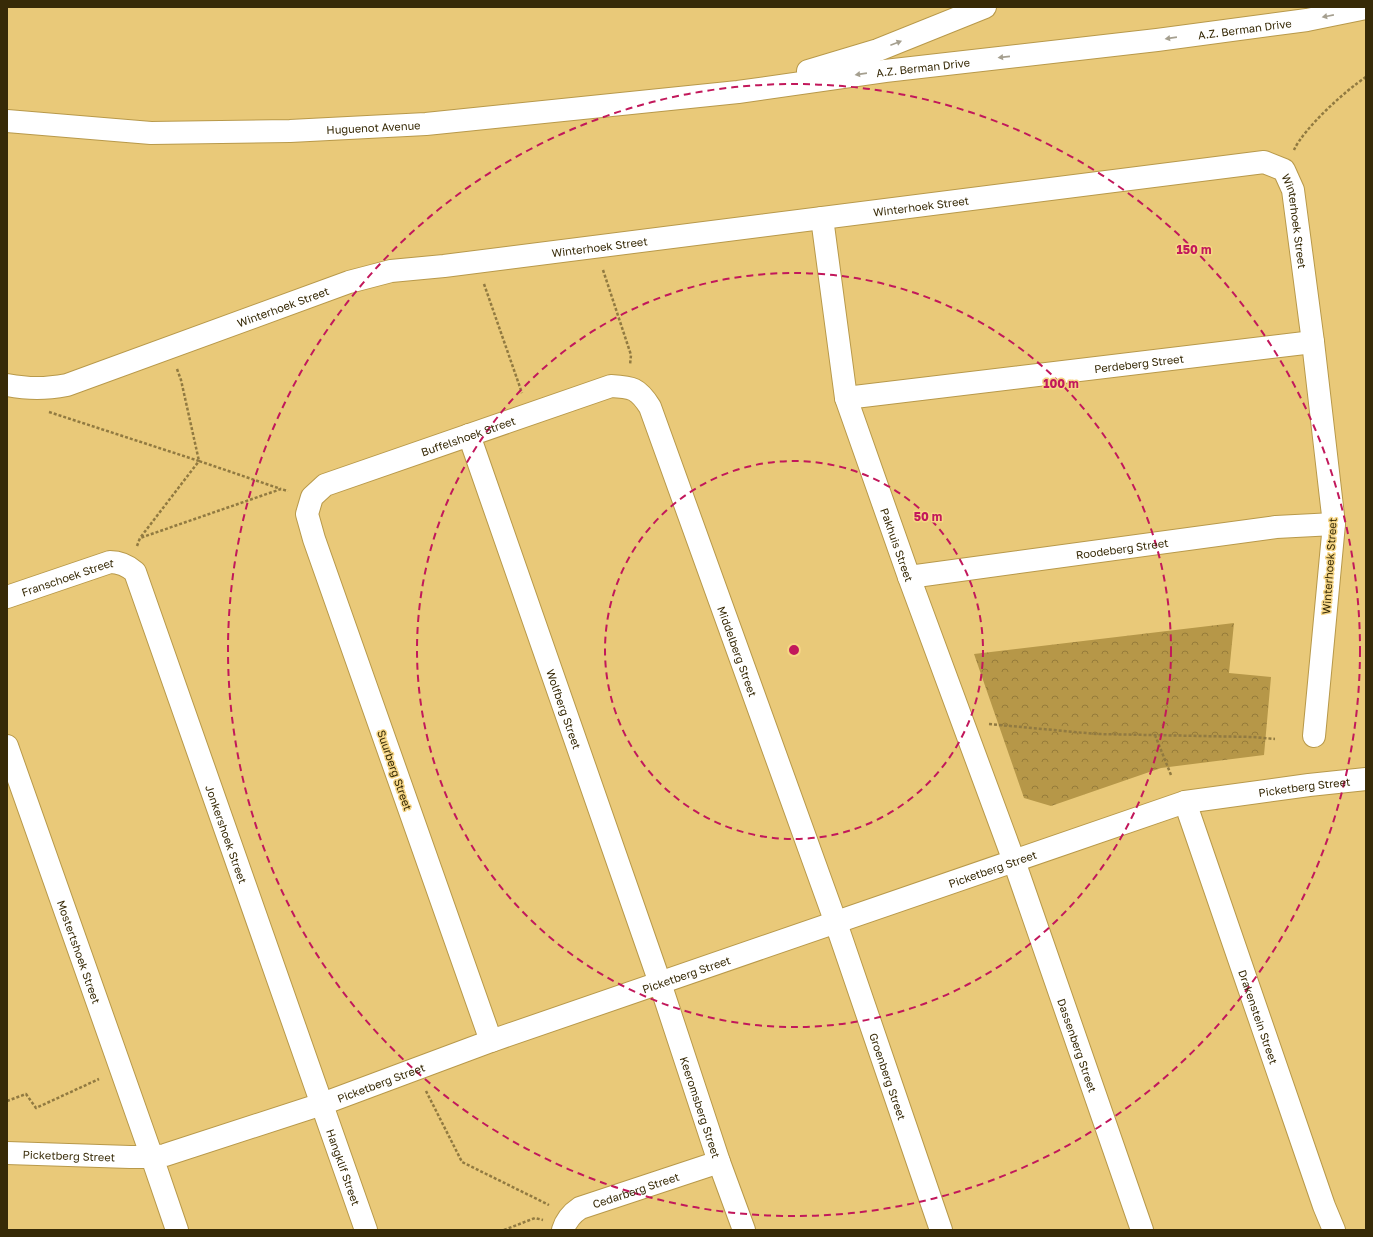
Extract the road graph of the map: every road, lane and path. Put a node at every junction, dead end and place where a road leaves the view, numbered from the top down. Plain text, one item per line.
1 (985, 7) edge
2 (1366, 8) edge
3 (1366, 77) edge
4 (738, 92) junction
5 (7, 121) edge
6 (1293, 152) dead end
7 (822, 218) junction
8 (601, 246) junction
9 (476, 262) junction
10 (1313, 342) junction
11 (169, 348) junction
12 (17, 387) edge
13 (629, 387) junction
14 (846, 398) junction
15 (529, 414) junction
16 (469, 434) junction
17 (199, 461) junction
18 (281, 489) junction
19 (312, 497) junction
20 (1334, 524) junction
21 (140, 538) junction
22 (129, 567) junction
23 (909, 577) junction
24 (7, 597) edge
25 (988, 724) dead end
26 (1155, 735) junction
27 (1314, 736) dead end
28 (1275, 739) dead end
29 (7, 746) edge
30 (1171, 775) dead end
31 (1366, 779) edge
32 (1186, 802) junction
33 (1014, 861) junction
34 (836, 923) junction
35 (660, 983) junction
36 (491, 1041) junction
37 (121, 1068) junction
38 (417, 1068) junction
39 (7, 1101) edge
40 (322, 1104) junction
41 (7, 1153) edge
42 (152, 1157) junction
43 (719, 1162) junction
44 (564, 1227) edge
45 (177, 1230) edge
46 (366, 1230) edge
47 (504, 1230) edge
48 (744, 1230) edge
49 (941, 1230) edge
50 (1142, 1230) edge
51 (1334, 1230) edge

4 -> 1 street, A.Z. Berman Drive
2 -> 4 street, A.Z. Berman Drive
3 - 6 path
4 - 5 street, Huguenot Avenue
7 - 8 street, Winterhoek Street
7 - 10 street, Winterhoek Street
7 - 14 street, Pakhuis Street
8 - 9 street, Winterhoek Street
8 - 13 path
9 - 11 street, Winterhoek Street
9 - 15 path
10 - 14 street, Perdeberg Street
10 - 20 street, Winterhoek Street
11 - 12 street, Winterhoek Street
11 - 17 path
12 - 17 path
13 - 15 street, Buffelshoek Street
13 - 34 street, Middelberg Street
14 - 23 street, Pakhuis Street
15 - 16 street, Buffelshoek Street
16 - 19 street, Buffelshoek Street
16 - 35 street, Wolfberg Street
17 - 18 path
17 - 21 path
18 - 19 path
18 - 21 path
19 - 36 street, Suurberg Street
20 - 23 street, Roodeberg Street
20 - 27 street, Winterhoek Street
21 - 22 path
22 - 24 street, Franschoek Street
22 - 40 street, Jonkershoek Street
23 - 33 street, Pakhuis Street
25 - 26 path
26 - 28 path
26 - 30 path
29 - 37 street, Mostertshoek Street
31 - 32 street, Picketberg Street
32 - 33 street, Picketberg Street
32 - 51 street, Drakenstein Street
33 - 34 street, Picketberg Street
33 - 50 street, Dassenberg Street
34 - 35 street, Picketberg Street
34 - 49 street, Groenberg Street
35 - 36 street, Picketberg Street
35 - 43 street, Keeromsberg Street
36 - 38 street, Picketberg Street
37 - 39 path
37 - 42 street, Mostertshoek Street
38 - 40 street, Picketberg Street
38 - 44 path
40 - 42 street, Picketberg Street
40 - 46 street, Hangklif Street
41 - 42 street, Picketberg Street
42 - 45 street
43 - 44 street, Cedarberg Street
43 - 48 street, Keeromsberg Street
44 - 47 path

